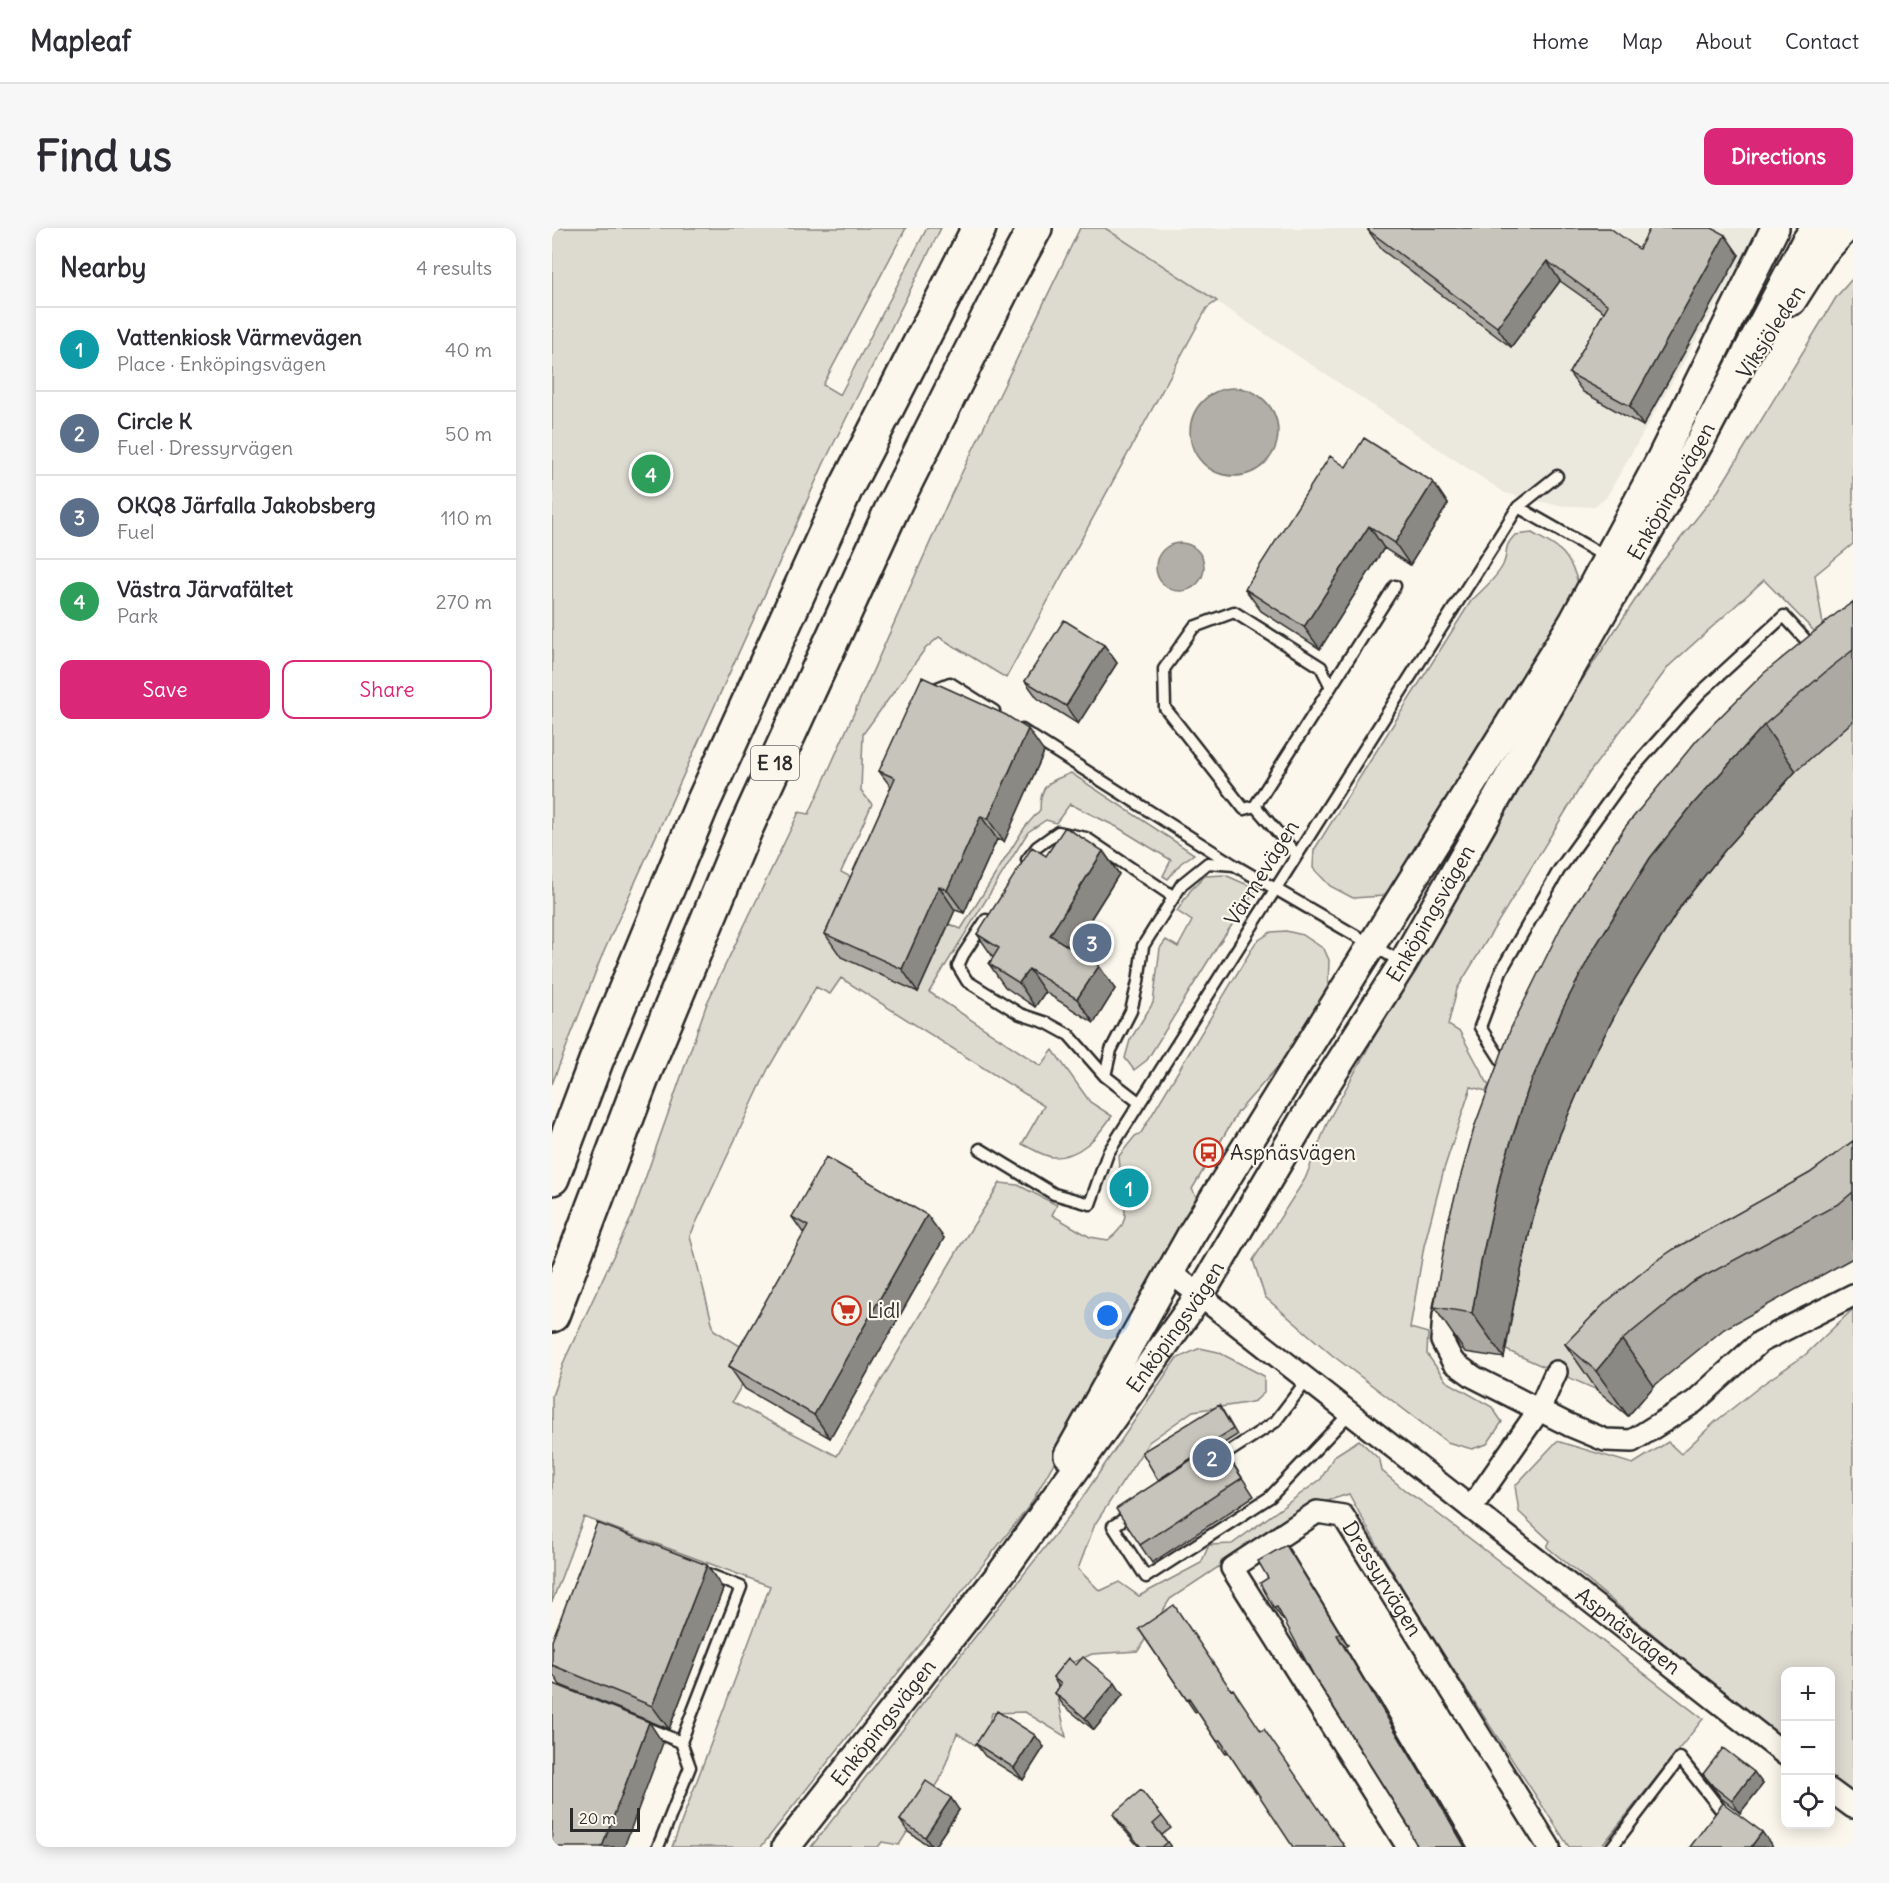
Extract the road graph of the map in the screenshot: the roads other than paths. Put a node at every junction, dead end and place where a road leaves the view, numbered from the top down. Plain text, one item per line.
1 (979, 228) edge
2 (1035, 228) edge
3 (1775, 228) edge
4 (1815, 228) edge
5 (1846, 228) edge
6 (1701, 440) junction
7 (1557, 476) dead end
8 (1518, 507) junction
9 (1617, 564) junction
10 (1395, 586) dead end
11 (1822, 643) joint
12 (1799, 666) edge
13 (1331, 687) junction
14 (925, 710) edge
15 (999, 715) edge
16 (1009, 721) edge
17 (1255, 806) junction
18 (1296, 854) junction
19 (1234, 865) junction
20 (1023, 866) edge
21 (1275, 889) junction
22 (1174, 897) junction
23 (990, 915) edge
24 (1372, 945) junction
25 (1403, 963) junction
26 (1516, 1047) edge
27 (1507, 1068) junction
28 (1104, 1076) junction
29 (1501, 1089) edge
30 (1140, 1102) junction
31 (980, 1149) dead end
32 (552, 1178) edge
33 (1454, 1270) edge
34 (1170, 1272) junction
35 (1200, 1295) junction
36 (1853, 1295) edge
37 (552, 1315) edge
38 (1556, 1372) dead end
39 (1307, 1380) junction
40 (1539, 1410) junction
41 (1350, 1413) junction
42 (1208, 1465) edge
43 (1142, 1508) edge
44 (1471, 1508) junction
45 (688, 1567) edge
46 (1002, 1572) junction
47 (638, 1725) edge
48 (681, 1742) junction
49 (1781, 1752) edge
50 (1835, 1794) edge
51 (1853, 1807) edge
52 (1722, 1826) edge
53 (658, 1847) edge
54 (786, 1847) edge
55 (1408, 1847) edge
56 (1549, 1847) edge
57 (1612, 1847) edge

1 - 32 highway, E 18
2 - 37 highway, E 18
3 - 9 street, Enköpingsvägen
4 - 6 street, Enköpingsvägen
5 - 6 street, Viksjöleden
6 - 9 street, Enköpingsvägen
7 - 8 lane, Värmevägen
8 - 9 lane
8 - 18 lane, Värmevägen
9 - 24 street, Enköpingsvägen
9 - 25 street, Enköpingsvägen
10 - 13 lane
11 - 12 street
11 - 27 lane
13 - 17 lane
13 - 17 lane
14 - 15 lane
16 - 19 lane
17 - 18 lane
18 - 21 lane, Värmevägen
19 - 21 lane
19 - 22 lane
20 - 22 lane
21 - 24 lane
21 - 30 lane, Värmevägen
22 - 28 lane
23 - 28 lane
24 - 25 lane
24 - 34 street, Enköpingsvägen
25 - 35 street, Enköpingsvägen
26 - 27 street
27 - 29 street
28 - 30 lane
30 - 31 lane, Värmevägen
33 - 40 street
34 - 35 street, Aspnäsvägen
34 - 46 street, Enköpingsvägen
35 - 39 street, Aspnäsvägen
35 - 46 street, Enköpingsvägen
36 - 40 street
38 - 40 street
39 - 41 street, Aspnäsvägen
39 - 42 lane
40 - 44 street
41 - 43 lane
41 - 44 street, Aspnäsvägen
44 - 49 street, Aspnäsvägen
45 - 48 lane
46 - 54 street, Enköpingsvägen
47 - 48 lane
48 - 53 lane
50 - 51 street
52 - 57 lane
55 - 56 street, Dressyrvägen

